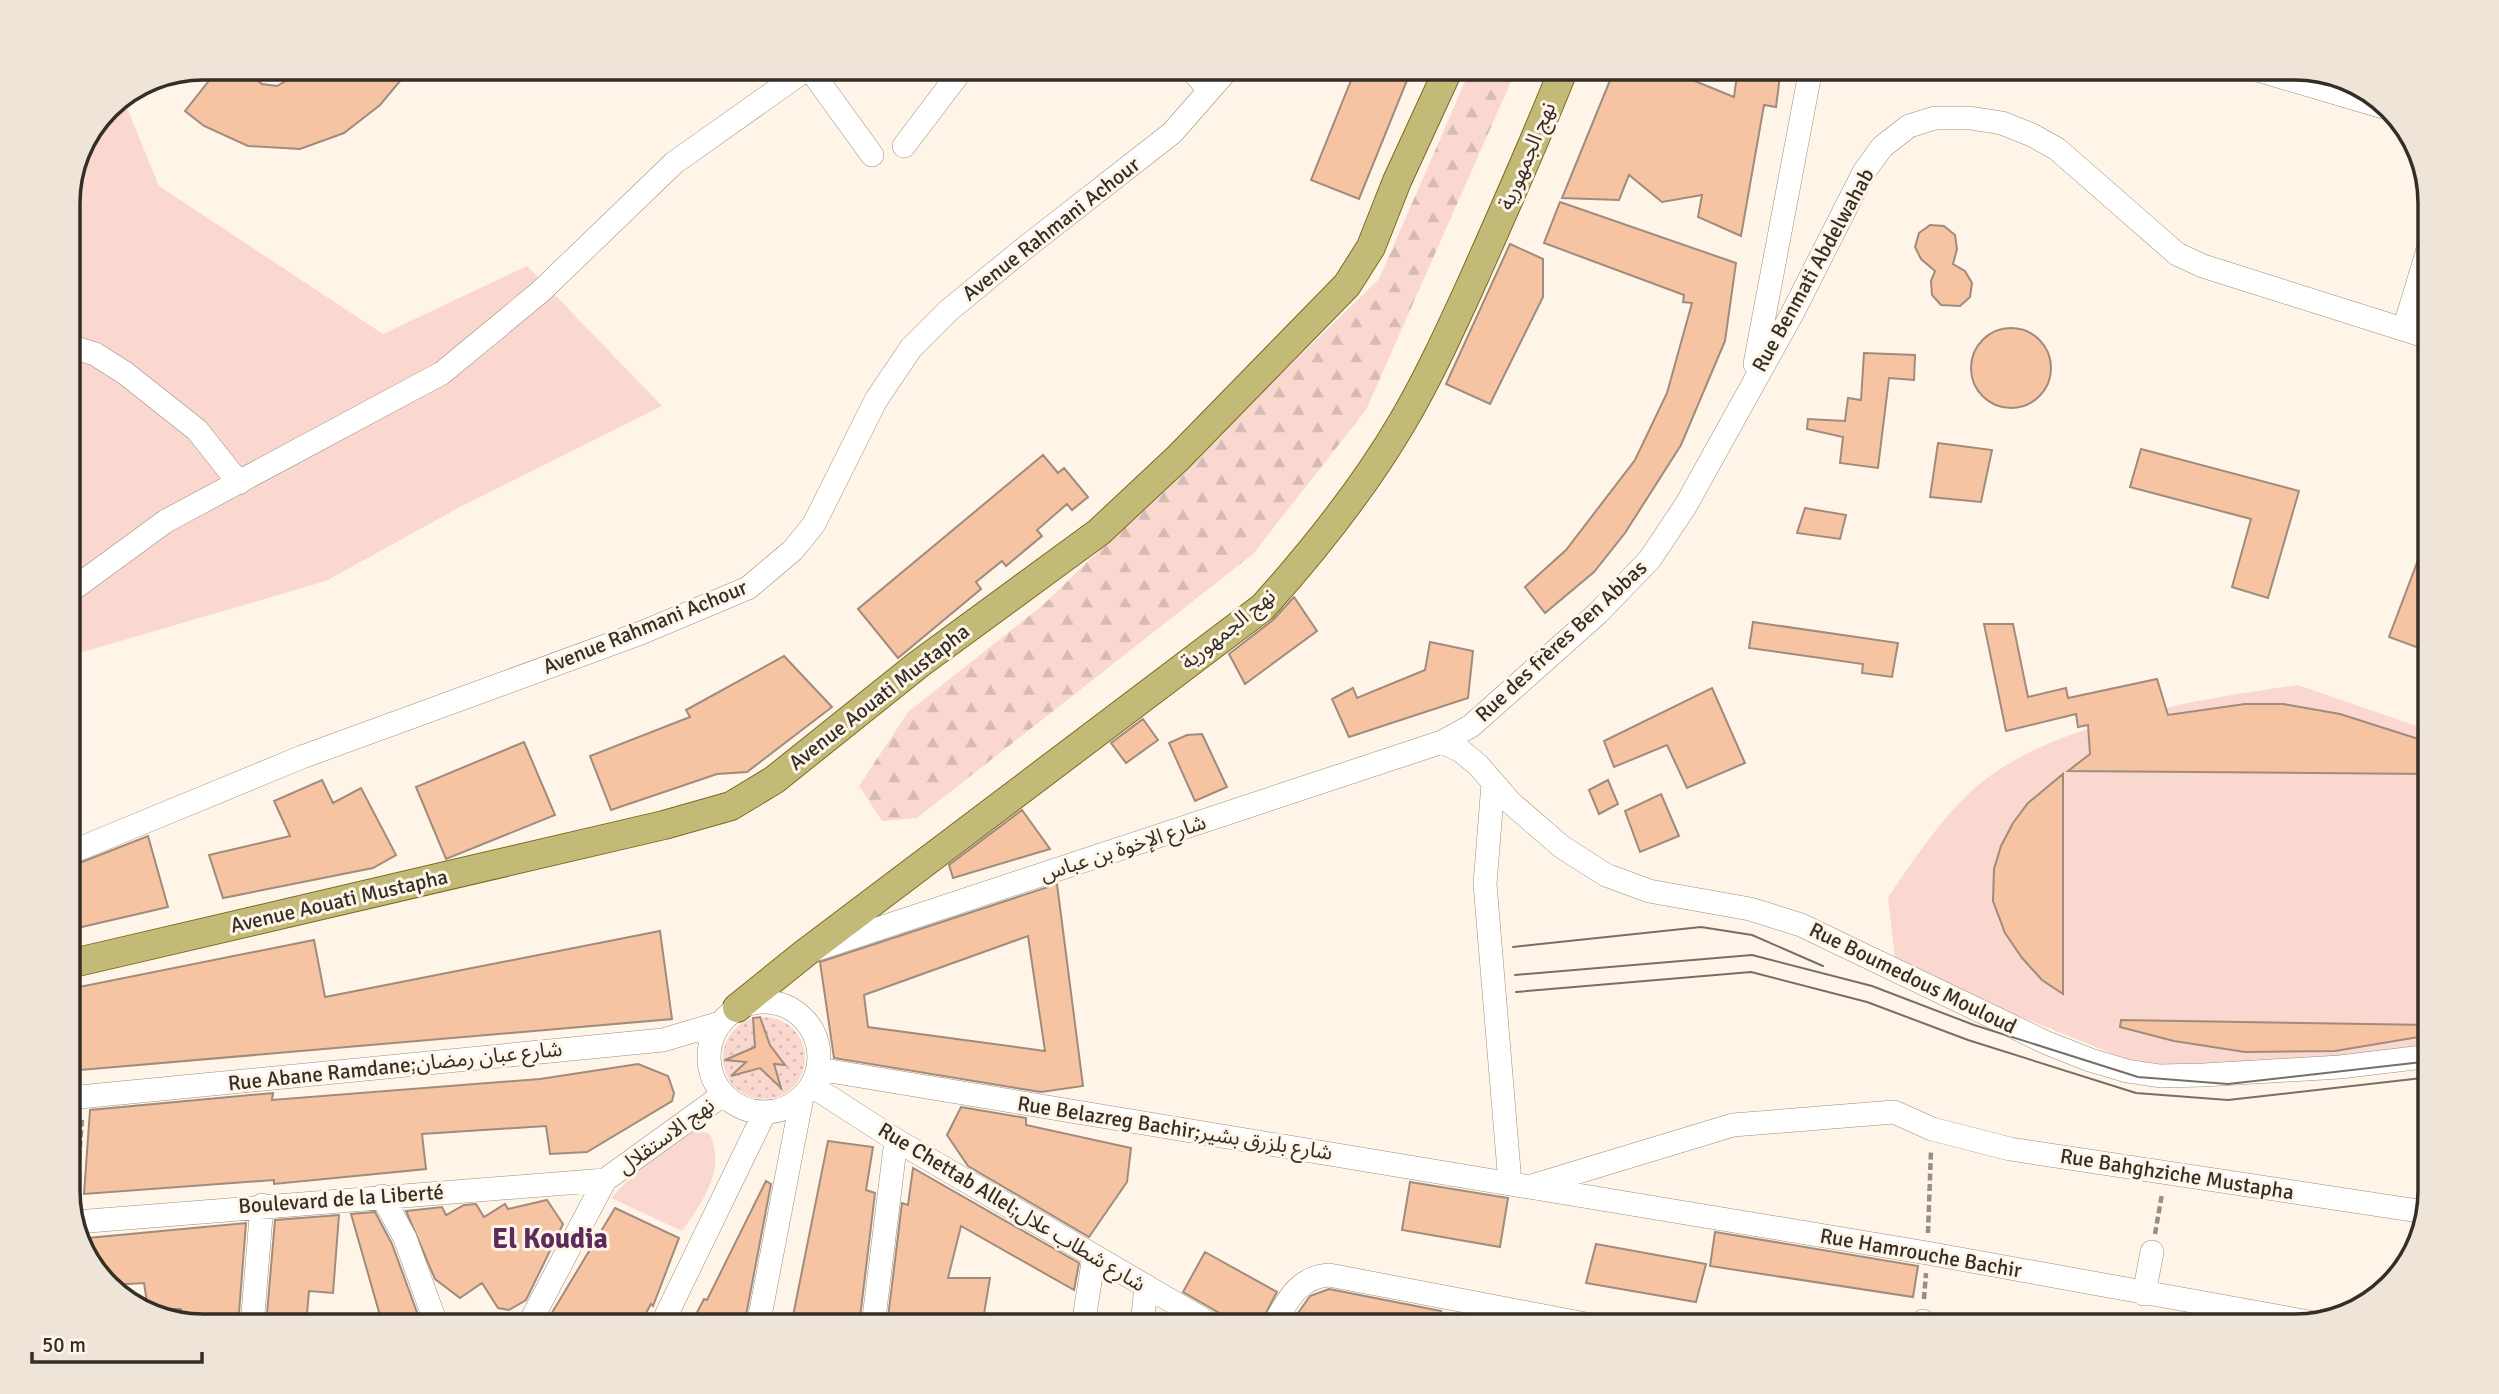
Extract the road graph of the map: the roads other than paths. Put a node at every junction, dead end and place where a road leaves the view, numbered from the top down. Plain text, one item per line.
1 (791, 80) edge
2 (817, 80) edge
3 (954, 80) edge
4 (1200, 80) edge
5 (1218, 80) edge
6 (1443, 80) edge
7 (1559, 80) edge
8 (1809, 80) edge
9 (2292, 80) edge
10 (1209, 90) junction
11 (2365, 102) edge
12 (904, 146) dead end
13 (873, 155) dead end
14 (2418, 285) edge
15 (2404, 330) junction
16 (2418, 334) edge
17 (81, 350) edge
18 (1752, 381) junction
19 (239, 483) junction
20 (81, 583) edge
21 (1442, 742) junction
22 (1493, 785) junction
23 (81, 848) edge
24 (804, 954) junction
25 (81, 961) edge
26 (728, 1016) junction
27 (2418, 1058) edge
28 (811, 1084) junction
29 (724, 1094) junction
30 (81, 1097) edge
31 (765, 1112) junction
32 (896, 1140) junction
33 (605, 1180) junction
34 (1521, 1185) junction
35 (382, 1196) junction
36 (261, 1205) junction
37 (2416, 1211) edge
38 (83, 1213) edge
39 (2152, 1252) road end
40 (1094, 1256) junction
41 (1146, 1286) junction
42 (2144, 1294) junction
43 (253, 1313) edge
44 (432, 1313) edge
45 (535, 1313) edge
46 (667, 1313) edge
47 (761, 1313) edge
48 (875, 1313) edge
49 (1085, 1313) edge
50 (1143, 1313) edge
51 (1192, 1313) edge
52 (1281, 1313) edge
53 (1528, 1313) edge
54 (2256, 1313) edge

1 - 19 street
2 - 13 street
3 - 12 street
4 - 10 street
5 - 10 street, Avenue Rahmani Achour
6 - 25 main road, Avenue Aouati Mustapha
7 - 24 main road, نهج الجمهورية
8 - 18 street
9 - 11 street
10 - 23 street, Avenue Rahmani Achour
14 - 15 street
15 - 16 street, Rue Benmati Abdelwahab
15 - 18 street, Rue Benmati Abdelwahab
17 - 19 street
18 - 21 street, Rue des frères Ben Abbas
19 - 20 street
21 - 22 street, Rue Boumedous Mouloud
21 - 24 street, شارع الإخوة بن عباس
22 - 27 street, Rue Boumedous Mouloud
22 - 34 street
24 - 26 main road, نهج الجمهورية
26 - 28 street
26 - 29 street
26 - 30 street, Rue Abane Ramdane;شارع عبان رمضان
28 - 31 street
28 - 32 street, Rue Chettab Allel;شارع شطاب علال
28 - 34 street, Rue Belazreg Bachir;شارع بلزرق بشير
28 - 47 street
29 - 31 street
29 - 33 street, نهج الاستقلال
31 - 46 street
32 - 40 street, Rue Chettab Allel;شارع شطاب علال
32 - 48 street
33 - 35 street, Boulevard de la Liberté
33 - 45 street, نهج الاستقلال
34 - 37 street, Rue Bahghziche Mustapha
34 - 42 street, Rue Hamrouche Bachir
35 - 36 street, Boulevard de la Liberté
35 - 44 street
36 - 38 street, Boulevard de la Liberté
36 - 43 street
39 - 42 street
40 - 41 street, Rue Chettab Allel;شارع شطاب علال
40 - 49 street
41 - 50 street
41 - 51 street, Rue Chettab Allel;شارع شطاب علال
42 - 54 street, Rue Hamrouche Bachir
52 - 53 street

